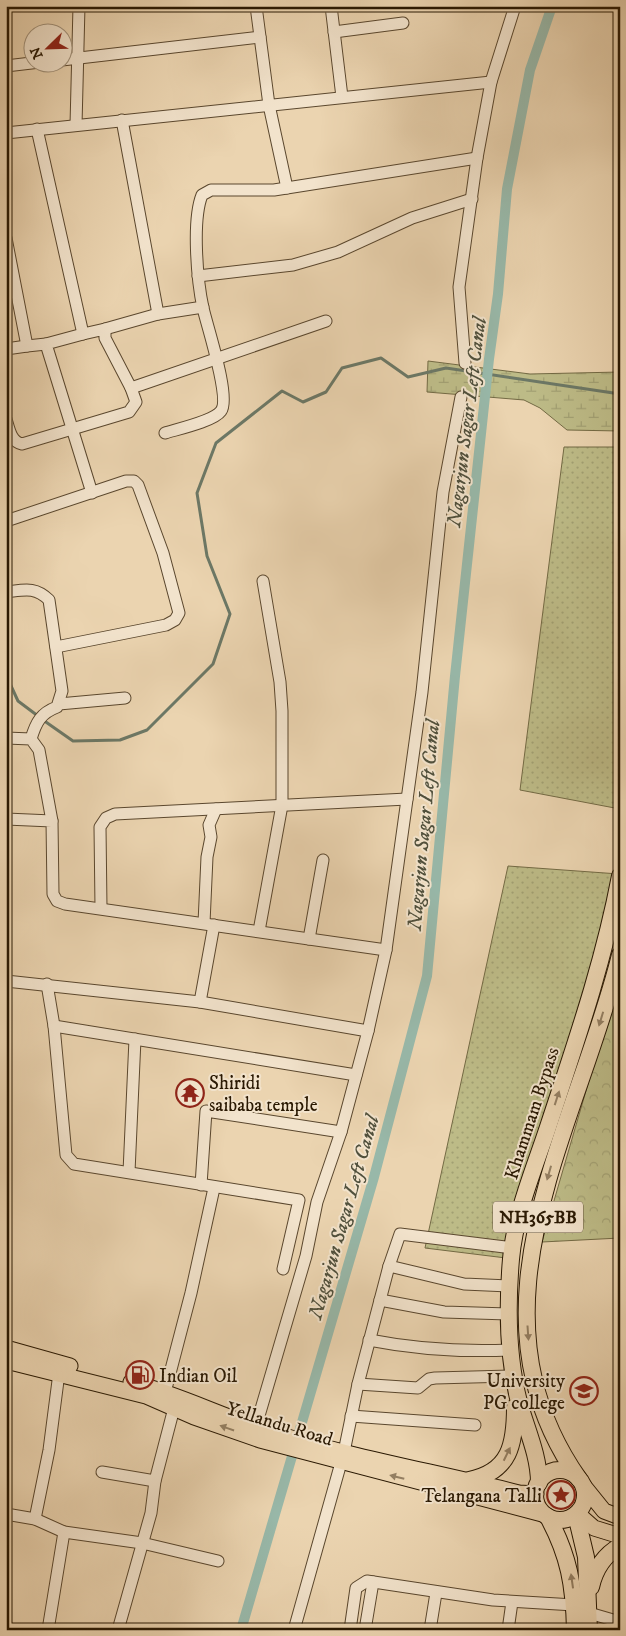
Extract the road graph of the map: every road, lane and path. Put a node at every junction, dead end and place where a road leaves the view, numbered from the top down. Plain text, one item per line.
1 (78, 6) edge
2 (256, 6) edge
3 (330, 6) edge
4 (515, 6) edge
5 (403, 23) dead end
6 (334, 32) junction
7 (260, 37) junction
8 (78, 58) junction
9 (72, 59) edge
10 (22, 64) edge
11 (6, 66) edge
12 (491, 82) junction
13 (342, 97) junction
14 (269, 105) junction
15 (122, 120) junction
16 (76, 125) junction
17 (37, 129) junction
18 (6, 133) edge
19 (477, 158) junction
20 (287, 188) junction
21 (472, 199) junction
22 (6, 238) edge
23 (198, 276) junction
24 (203, 307) junction
25 (158, 314) junction
26 (326, 321) dead end
27 (105, 329) junction
28 (83, 334) junction
29 (46, 344) junction
30 (27, 346) junction
31 (6, 349) edge
32 (218, 358) junction
33 (465, 363) dead end
34 (131, 388) junction
35 (461, 397) dead end
36 (6, 419) edge
37 (72, 431) junction
38 (165, 433) dead end
39 (92, 493) junction
40 (6, 521) edge
41 (262, 581) dead end
42 (6, 592) edge
43 (56, 648) junction
44 (125, 698) dead end
45 (59, 704) junction
46 (6, 738) edge
47 (31, 739) junction
48 (407, 799) junction
49 (282, 806) junction
50 (216, 809) junction
51 (6, 819) edge
52 (52, 821) junction
53 (323, 860) dead end
54 (620, 876) edge
55 (101, 908) junction
56 (209, 924) junction
57 (259, 931) junction
58 (309, 939) junction
59 (386, 950) junction
60 (620, 955) edge
61 (6, 981) edge
62 (48, 984) junction
63 (200, 1002) junction
64 (54, 1026) junction
65 (368, 1032) junction
66 (135, 1039) junction
67 (356, 1075) junction
68 (341, 1132) junction
69 (129, 1172) junction
70 (201, 1185) junction
71 (214, 1188) junction
72 (299, 1200) junction
73 (317, 1202) junction
74 (513, 1248) junction
75 (389, 1266) junction
76 (283, 1269) dead end
77 (509, 1286) junction
78 (380, 1300) junction
79 (508, 1314) junction
80 (369, 1340) junction
81 (6, 1348) edge
82 (510, 1350) junction
83 (6, 1361) edge
84 (59, 1374) junction
85 (514, 1376) junction
86 (358, 1384) junction
87 (168, 1401) junction
88 (351, 1416) junction
89 (475, 1425) dead end
90 (261, 1432) junction
91 (343, 1458) junction
92 (102, 1472) dead end
93 (469, 1480) junction
94 (155, 1481) junction
95 (581, 1482) junction
96 (538, 1488) junction
97 (6, 1514) edge
98 (576, 1514) junction
99 (547, 1516) junction
100 (620, 1517) edge
101 (35, 1519) junction
102 (64, 1532) junction
103 (620, 1536) edge
104 (142, 1543) junction
105 (620, 1546) edge
106 (218, 1561) dead end
107 (372, 1582) junction
108 (436, 1593) junction
109 (512, 1602) junction
110 (584, 1607) junction
111 (620, 1622) edge
112 (48, 1630) edge
113 (118, 1630) edge
114 (294, 1630) edge
115 (350, 1630) edge
116 (366, 1630) edge
117 (430, 1630) edge
118 (508, 1630) edge
119 (575, 1630) edge
120 (589, 1630) edge

1 - 8 street
2 - 7 street
3 - 6 street
4 - 12 street
5 - 6 street
6 - 13 street
7 - 8 street
7 - 14 street
8 - 9 street
8 - 16 street
10 - 11 street
12 - 13 street
12 - 19 street
13 - 14 street
14 - 15 street
14 - 20 street
15 - 16 street
15 - 25 street
16 - 17 street
17 - 18 street
17 - 28 street
19 - 20 street
19 - 21 street
20 - 23 street
21 - 23 street
21 - 33 street
22 - 30 street
23 - 24 street
24 - 25 street
24 - 32 street
25 - 27 street
26 - 32 street
27 - 28 street
27 - 34 street
28 - 29 street
29 - 30 street
29 - 37 street
30 - 31 street
32 - 34 street
32 - 38 street
34 - 37 street
35 - 48 street
36 - 37 street
37 - 39 street
39 - 40 street
39 - 43 street
41 - 49 street
42 - 43 street
43 - 45 street
44 - 45 street
45 - 47 street
46 - 47 street
47 - 52 street
48 - 49 street
48 - 59 street
49 - 50 street
49 - 57 street
50 - 55 street
50 - 56 street
51 - 52 street
52 - 55 street
53 - 58 street
74 -> 54 highway, Khammam Bypass / NH365BB
55 - 56 street
56 - 57 street
56 - 63 street
57 - 58 street
58 - 59 street
59 - 65 street
60 -> 95 highway, Khammam Bypass / NH365BB
61 - 62 street
62 - 63 street
62 - 64 street
63 - 65 street
64 - 66 street
64 - 69 street
65 - 67 street
66 - 67 street
66 - 69 street
67 - 68 street
68 - 70 street
68 - 73 street
69 - 70 street
70 - 71 street
71 - 72 street
71 - 87 street
72 - 73 street
72 - 76 street
73 - 90 street
74 - 75 street
74 - 77 highway, Khammam Bypass / NH365BB
75 - 77 street
75 - 78 street
77 - 79 highway, Khammam Bypass / NH365BB
78 - 79 street
78 - 80 street
79 - 82 highway, Khammam Bypass / NH365BB
80 - 82 street
80 - 86 street
81 - 87 main road, Yellandu Road
82 - 85 highway, Khammam Bypass / NH365BB
83 - 84 main road, Yellandu Road
84 - 87 main road, Yellandu Road
84 - 101 street
85 - 86 street
93 -> 85 highway
85 - 96 highway, Khammam Bypass / NH365BB
86 - 88 street
87 - 90 main road, Yellandu Road
87 - 94 street
88 - 89 street
88 - 91 street
90 - 91 main road, Yellandu Road
91 - 93 main road, Yellandu Road
99 -> 91 main road, Yellandu Road
91 - 114 street
92 - 94 street
93 - 96 main road, Yellandu Road
94 - 104 street
95 - 96 highway
95 - 98 highway, NH365BB
95 - 100 main road
96 - 99 highway, NH365BB
97 - 101 street
98 - 99 highway
98 - 103 main road
98 - 110 highway, NH365BB
110 -> 99 highway, NH365BB
101 - 102 street
102 - 104 street
102 - 112 street
104 - 106 street
104 - 113 street
105 - 110 highway
107 - 108 street
107 - 115 street
107 - 116 street
108 - 109 street
108 - 117 street
109 - 110 street
109 - 118 street
110 - 111 street
110 - 119 highway, NH365BB
110 - 120 highway, NH365BB

